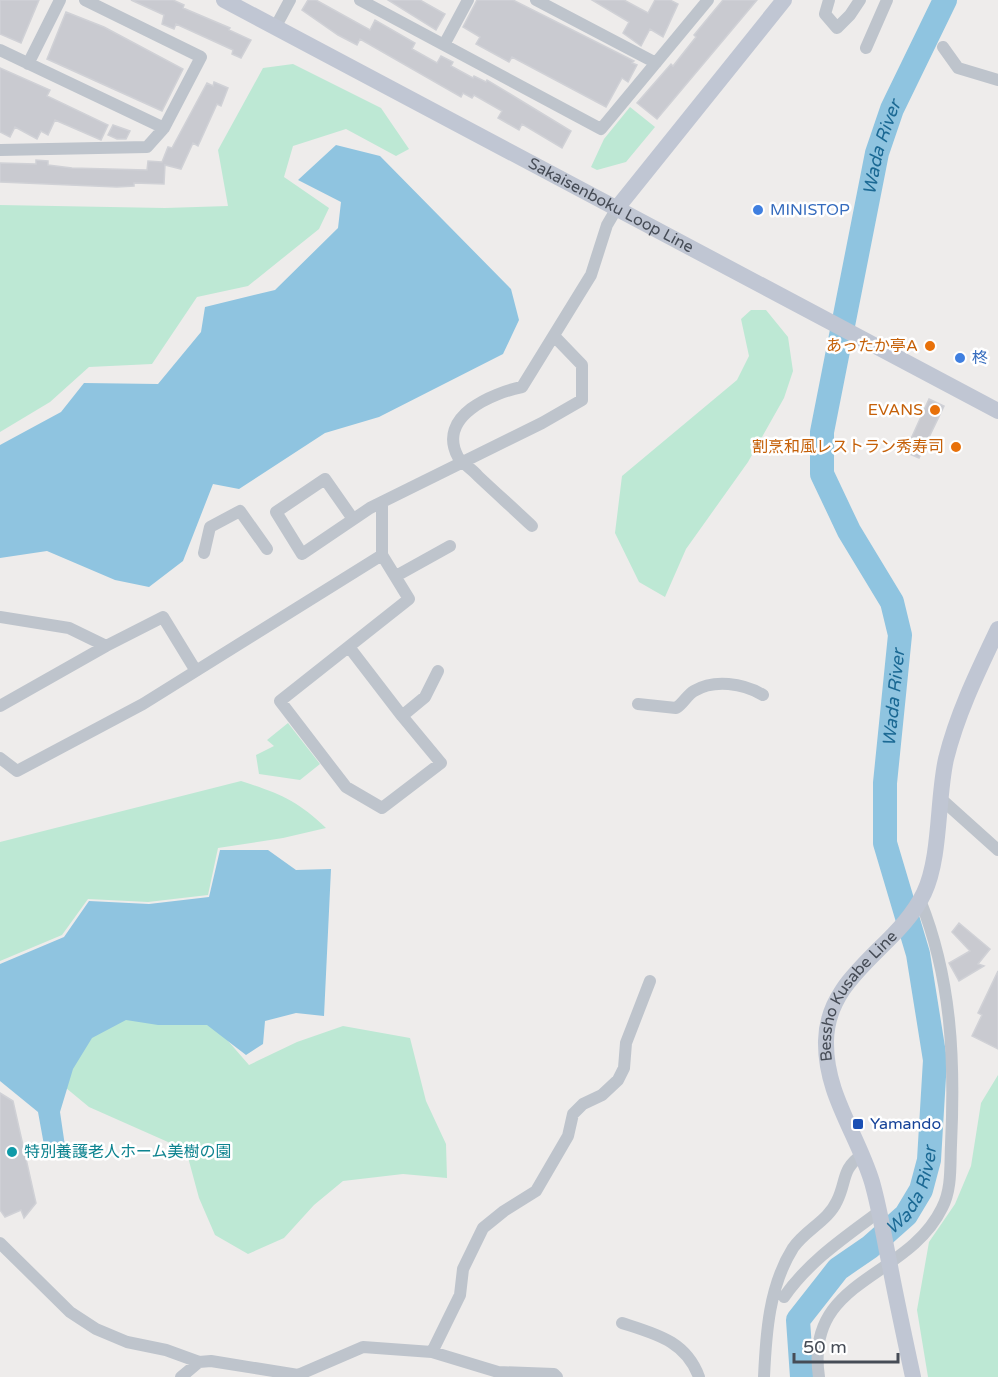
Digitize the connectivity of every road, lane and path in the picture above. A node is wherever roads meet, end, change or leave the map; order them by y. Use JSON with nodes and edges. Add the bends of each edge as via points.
{"nodes":[{"id":1,"x":60,"y":0,"type":"edge"},
{"id":2,"x":85,"y":0,"type":"edge"},
{"id":3,"x":224,"y":0,"type":"edge"},
{"id":4,"x":290,"y":0,"type":"edge"},
{"id":5,"x":360,"y":0,"type":"edge"},
{"id":6,"x":468,"y":0,"type":"edge"},
{"id":7,"x":536,"y":0,"type":"edge"},
{"id":8,"x":708,"y":0,"type":"edge"},
{"id":9,"x":784,"y":0,"type":"edge"},
{"id":10,"x":829,"y":0,"type":"edge"},
{"id":11,"x":860,"y":0,"type":"edge"},
{"id":12,"x":887,"y":0,"type":"edge"},
{"id":13,"x":376,"y":4,"type":"edge"},
{"id":14,"x":276,"y":26,"type":"junction"},
{"id":15,"x":445,"y":43,"type":"junction"},
{"id":16,"x":943,"y":47,"type":"dead end"},
{"id":17,"x":866,"y":48,"type":"dead end"},
{"id":18,"x":0,"y":50,"type":"edge"},
{"id":19,"x":656,"y":63,"type":"junction"},
{"id":20,"x":28,"y":64,"type":"junction"},
{"id":21,"x":998,"y":80,"type":"edge"},
{"id":22,"x":165,"y":128,"type":"junction"},
{"id":23,"x":0,"y":150,"type":"edge"},
{"id":24,"x":617,"y":208,"type":"junction"},
{"id":25,"x":555,"y":338,"type":"junction"},
{"id":26,"x":998,"y":411,"type":"edge"},
{"id":27,"x":463,"y":461,"type":"junction"},
{"id":28,"x":382,"y":502,"type":"junction"},
{"id":29,"x":354,"y":519,"type":"junction"},
{"id":30,"x":532,"y":526,"type":"dead end"},
{"id":31,"x":450,"y":546,"type":"dead end"},
{"id":32,"x":267,"y":549,"type":"dead end"},
{"id":33,"x":204,"y":552,"type":"dead end"},
{"id":34,"x":382,"y":555,"type":"junction"},
{"id":35,"x":396,"y":576,"type":"junction"},
{"id":36,"x":0,"y":618,"type":"edge"},
{"id":37,"x":998,"y":629,"type":"edge"},
{"id":38,"x":106,"y":646,"type":"junction"},
{"id":39,"x":349,"y":647,"type":"junction"},
{"id":40,"x":196,"y":671,"type":"junction"},
{"id":41,"x":438,"y":671,"type":"dead end"},
{"id":42,"x":763,"y":695,"type":"dead end"},
{"id":43,"x":638,"y":704,"type":"dead end"},
{"id":44,"x":0,"y":706,"type":"edge"},
{"id":45,"x":402,"y":716,"type":"junction"},
{"id":46,"x":0,"y":758,"type":"edge"},
{"id":47,"x":940,"y":798,"type":"junction"},
{"id":48,"x":998,"y":850,"type":"edge"},
{"id":49,"x":918,"y":903,"type":"junction"},
{"id":50,"x":650,"y":981,"type":"dead end"},
{"id":51,"x":862,"y":1155,"type":"junction"},
{"id":52,"x":880,"y":1214,"type":"junction"},
{"id":53,"x":0,"y":1243,"type":"edge"},
{"id":54,"x":889,"y":1262,"type":"junction"},
{"id":55,"x":784,"y":1298,"type":"dead end"},
{"id":56,"x":622,"y":1323,"type":"dead end"},
{"id":57,"x":432,"y":1352,"type":"junction"},
{"id":58,"x":199,"y":1362,"type":"junction"},
{"id":59,"x":181,"y":1377,"type":"edge"},
{"id":60,"x":557,"y":1377,"type":"edge"},
{"id":61,"x":699,"y":1377,"type":"edge"},
{"id":62,"x":764,"y":1377,"type":"edge"},
{"id":63,"x":819,"y":1377,"type":"edge"},
{"id":64,"x":913,"y":1377,"type":"edge"}],
"edges":[{"from":1,"to":20,"type":"street"},
{"from":2,"to":22,"type":"street","via":[[201,57]]},
{"from":3,"to":14,"type":"main road","name":"Sakaisenboku Loop Line"},
{"from":4,"to":14,"type":"street"},
{"from":5,"to":13,"type":"street"},
{"from":6,"to":15,"type":"street"},
{"from":7,"to":19,"type":"street"},
{"from":8,"to":19,"type":"street"},
{"from":9,"to":24,"type":"main road"},
{"from":10,"to":11,"type":"street","via":[[825,14],[837,28]]},
{"from":12,"to":17,"type":"street"},
{"from":13,"to":15,"type":"street"},
{"from":14,"to":24,"type":"main road","name":"Sakaisenboku Loop Line"},
{"from":15,"to":19,"type":"street","via":[[602,129]]},
{"from":16,"to":21,"type":"street","via":[[958,68]]},
{"from":18,"to":20,"type":"street"},
{"from":20,"to":22,"type":"street"},
{"from":22,"to":23,"type":"street","via":[[147,147]]},
{"from":24,"to":25,"type":"street","via":[[600,241],[591,275]]},
{"from":24,"to":26,"type":"main road","name":"Sakaisenboku Loop Line"},
{"from":25,"to":27,"type":"street","via":[[522,387],[499,392],[470,409],[459,421],[454,437]]},
{"from":25,"to":27,"type":"street","via":[[582,365],[582,400]]},
{"from":27,"to":28,"type":"street"},
{"from":27,"to":30,"type":"street"},
{"from":28,"to":29,"type":"street"},
{"from":28,"to":34,"type":"street"},
{"from":29,"to":29,"type":"street","via":[[326,479],[276,512],[302,554]]},
{"from":31,"to":35,"type":"street"},
{"from":32,"to":33,"type":"street","via":[[240,511],[210,527]]},
{"from":34,"to":35,"type":"street"},
{"from":34,"to":40,"type":"street"},
{"from":35,"to":39,"type":"street","via":[[409,599]]},
{"from":36,"to":38,"type":"street","via":[[69,628]]},
{"from":37,"to":47,"type":"main road","name":"Bessho Kusabe Line","via":[[957,722]]},
{"from":38,"to":40,"type":"street","via":[[163,617]]},
{"from":38,"to":44,"type":"street"},
{"from":39,"to":45,"type":"street"},
{"from":39,"to":45,"type":"street","via":[[280,701],[346,787],[382,808],[441,764]]},
{"from":40,"to":46,"type":"street","via":[[144,704],[17,771]]},
{"from":41,"to":45,"type":"street","via":[[425,697]]},
{"from":42,"to":43,"type":"street","via":[[746,687],[714,682],[693,692],[676,708]]},
{"from":47,"to":48,"type":"street"},
{"from":47,"to":49,"type":"main road","name":"Bessho Kusabe Line","via":[[930,879]]},
{"from":49,"to":51,"type":"main road","name":"Bessho Kusabe Line","via":[[838,993],[829,1017],[829,1078]]},
{"from":49,"to":54,"type":"street","via":[[939,951],[949,1004],[954,1095],[949,1188],[943,1207],[916,1245]]},
{"from":50,"to":57,"type":"street","via":[[626,1043],[624,1068],[618,1080],[573,1114],[568,1136],[536,1191],[483,1228],[464,1269],[460,1295]]},
{"from":51,"to":52,"type":"main road","name":"Bessho Kusabe Line"},
{"from":51,"to":62,"type":"street","via":[[848,1164],[837,1202],[793,1249],[774,1290]]},
{"from":52,"to":54,"type":"main road","name":"Bessho Kusabe Line"},
{"from":52,"to":55,"type":"street","via":[[817,1258]]},
{"from":53,"to":58,"type":"street","via":[[70,1312],[96,1329]]},
{"from":54,"to":63,"type":"street","via":[[844,1294],[832,1308],[824,1323],[817,1361]]},
{"from":54,"to":64,"type":"main road","name":"Bessho Kusabe Line"},
{"from":56,"to":61,"type":"street","via":[[662,1336],[680,1347],[693,1361]]},
{"from":57,"to":58,"type":"street","via":[[363,1347],[298,1375]]},
{"from":57,"to":60,"type":"street","via":[[498,1372]]},
{"from":58,"to":59,"type":"street"}]}
